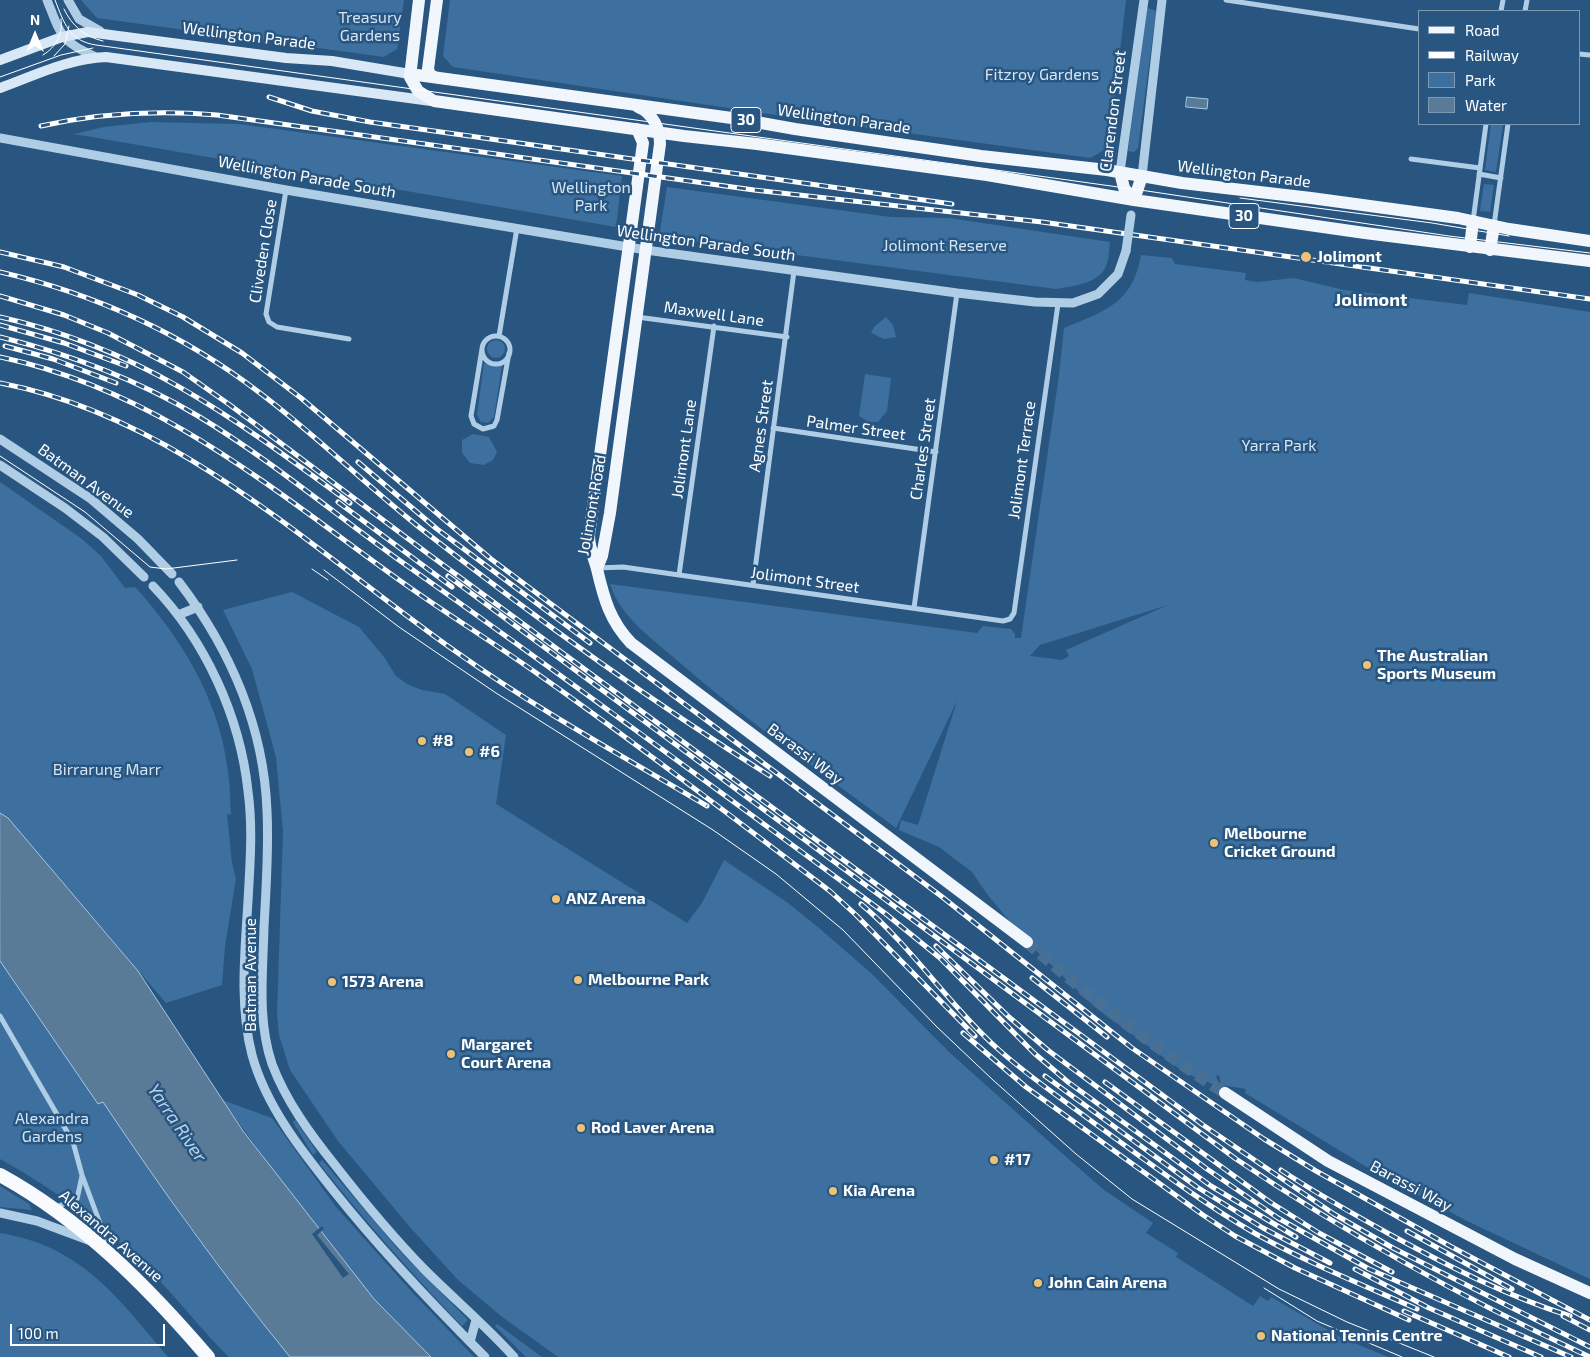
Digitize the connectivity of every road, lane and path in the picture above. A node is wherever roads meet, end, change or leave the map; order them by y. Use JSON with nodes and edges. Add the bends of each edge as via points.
{"nodes":[{"id":1,"x":47,"y":0,"type":"edge"},
{"id":2,"x":68,"y":0,"type":"edge"},
{"id":3,"x":419,"y":0,"type":"edge"},
{"id":4,"x":437,"y":0,"type":"edge"},
{"id":5,"x":1144,"y":0,"type":"edge"},
{"id":6,"x":1162,"y":0,"type":"edge"},
{"id":7,"x":1226,"y":0,"type":"edge"},
{"id":8,"x":1233,"y":0,"type":"edge"},
{"id":9,"x":1418,"y":28,"type":"edge"},
{"id":10,"x":119,"y":36,"type":"junction"},
{"id":11,"x":62,"y":37,"type":"junction"},
{"id":12,"x":96,"y":57,"type":"junction"},
{"id":13,"x":0,"y":60,"type":"edge"},
{"id":14,"x":410,"y":74,"type":"junction"},
{"id":15,"x":435,"y":77,"type":"junction"},
{"id":16,"x":0,"y":88,"type":"edge"},
{"id":17,"x":434,"y":101,"type":"junction"},
{"id":18,"x":635,"y":106,"type":"junction"},
{"id":19,"x":1486,"y":125,"type":"edge"},
{"id":20,"x":1508,"y":125,"type":"edge"},
{"id":21,"x":637,"y":129,"type":"junction"},
{"id":22,"x":658,"y":132,"type":"junction"},
{"id":23,"x":0,"y":138,"type":"edge"},
{"id":24,"x":1411,"y":159,"type":"dead end"},
{"id":25,"x":1480,"y":168,"type":"junction"},
{"id":26,"x":1120,"y":172,"type":"junction"},
{"id":27,"x":1479,"y":174,"type":"junction"},
{"id":28,"x":1142,"y":176,"type":"junction"},
{"id":29,"x":1501,"y":178,"type":"junction"},
{"id":30,"x":286,"y":190,"type":"junction"},
{"id":31,"x":1134,"y":200,"type":"junction"},
{"id":32,"x":1473,"y":221,"type":"junction"},
{"id":33,"x":1494,"y":226,"type":"junction"},
{"id":34,"x":517,"y":228,"type":"junction"},
{"id":35,"x":1590,"y":241,"type":"edge"},
{"id":36,"x":629,"y":247,"type":"junction"},
{"id":37,"x":1470,"y":247,"type":"junction"},
{"id":38,"x":646,"y":250,"type":"junction"},
{"id":39,"x":1490,"y":250,"type":"junction"},
{"id":40,"x":1590,"y":260,"type":"edge"},
{"id":41,"x":794,"y":270,"type":"junction"},
{"id":42,"x":957,"y":293,"type":"junction"},
{"id":43,"x":1058,"y":304,"type":"junction"},
{"id":44,"x":637,"y":317,"type":"junction"},
{"id":45,"x":714,"y":326,"type":"junction"},
{"id":46,"x":499,"y":336,"type":"junction"},
{"id":47,"x":787,"y":337,"type":"junction"},
{"id":48,"x":349,"y":339,"type":"dead end"},
{"id":49,"x":482,"y":349,"type":"junction"},
{"id":50,"x":510,"y":353,"type":"junction"},
{"id":51,"x":773,"y":428,"type":"junction"},
{"id":52,"x":0,"y":439,"type":"edge"},
{"id":53,"x":936,"y":452,"type":"junction"},
{"id":54,"x":0,"y":465,"type":"edge"},
{"id":55,"x":598,"y":470,"type":"junction"},
{"id":56,"x":616,"y":472,"type":"junction"},
{"id":57,"x":597,"y":568,"type":"junction"},
{"id":58,"x":172,"y":574,"type":"dead end"},
{"id":59,"x":679,"y":575,"type":"junction"},
{"id":60,"x":144,"y":577,"type":"dead end"},
{"id":61,"x":179,"y":582,"type":"dead end"},
{"id":62,"x":753,"y":585,"type":"junction"},
{"id":63,"x":153,"y":586,"type":"dead end"},
{"id":64,"x":198,"y":607,"type":"junction"},
{"id":65,"x":914,"y":608,"type":"junction"},
{"id":66,"x":178,"y":615,"type":"junction"},
{"id":67,"x":1010,"y":619,"type":"joint"},
{"id":68,"x":1027,"y":942,"type":"tunnel mouth"},
{"id":69,"x":0,"y":1016,"type":"edge"},
{"id":70,"x":264,"y":1026,"type":"junction"},
{"id":71,"x":247,"y":1028,"type":"junction"},
{"id":72,"x":1225,"y":1093,"type":"tunnel mouth"},
{"id":73,"x":0,"y":1175,"type":"edge"},
{"id":74,"x":82,"y":1175,"type":"junction"},
{"id":75,"x":53,"y":1208,"type":"junction"},
{"id":76,"x":0,"y":1213,"type":"edge"},
{"id":77,"x":97,"y":1243,"type":"junction"},
{"id":78,"x":112,"y":1256,"type":"junction"},
{"id":79,"x":1590,"y":1293,"type":"edge"},
{"id":80,"x":476,"y":1320,"type":"junction"},
{"id":81,"x":470,"y":1342,"type":"junction"},
{"id":82,"x":208,"y":1357,"type":"edge"},
{"id":83,"x":485,"y":1357,"type":"edge"},
{"id":84,"x":514,"y":1357,"type":"edge"}],
"edges":[{"from":1,"to":11,"type":"street"},
{"from":2,"to":10,"type":"street","via":[[84,23]]},
{"from":3,"to":14,"type":"main road"},
{"from":4,"to":15,"type":"main road","via":[[428,69]]},
{"from":5,"to":26,"type":"street","name":"Clarendon Street"},
{"from":6,"to":28,"type":"street"},
{"from":7,"to":8,"type":"street"},
{"from":8,"to":9,"type":"street"},
{"from":10,"to":11,"type":"main road","name":"Wellington Parade","number":"30","via":[[88,32]]},
{"from":10,"to":14,"type":"main road","name":"Wellington Parade","number":"30","via":[[332,61]]},
{"from":11,"to":12,"type":"street","via":[[75,48]]},
{"from":11,"to":13,"type":"main road","number":"30"},
{"from":12,"to":16,"type":"main road","number":"30"},
{"from":12,"to":17,"type":"main road","number":"30"},
{"from":14,"to":15,"type":"main road","name":"Wellington Parade","number":"30"},
{"from":14,"to":17,"type":"main road","via":[[418,92]]},
{"from":15,"to":18,"type":"main road","name":"Wellington Parade","number":"30"},
{"from":17,"to":21,"type":"main road","number":"30"},
{"from":18,"to":22,"type":"main road","via":[[650,115]]},
{"from":18,"to":26,"type":"main road","name":"Wellington Parade","number":"30","via":[[981,156]]},
{"from":19,"to":25,"type":"street"},
{"from":20,"to":29,"type":"street"},
{"from":21,"to":22,"type":"main road","number":"30"},
{"from":21,"to":36,"type":"main road","name":"Jolimont Road","via":[[643,142]]},
{"from":22,"to":31,"type":"main road","number":"30","via":[[1010,179]]},
{"from":22,"to":38,"type":"main road","name":"Jolimont Road","via":[[660,144]]},
{"from":23,"to":30,"type":"street","name":"Wellington Parade South"},
{"from":24,"to":25,"type":"street"},
{"from":25,"to":27,"type":"street"},
{"from":26,"to":28,"type":"main road","name":"Wellington Parade","number":"30"},
{"from":26,"to":31,"type":"main road","name":"Clarendon Street","via":[[1124,188]]},
{"from":27,"to":29,"type":"street"},
{"from":27,"to":32,"type":"street"},
{"from":28,"to":31,"type":"main road"},
{"from":28,"to":32,"type":"main road","name":"Wellington Parade","number":"30"},
{"from":29,"to":33,"type":"street"},
{"from":30,"to":34,"type":"street","name":"Wellington Parade South"},
{"from":30,"to":48,"type":"street","name":"Cliveden Close","via":[[267,318],[277,327]]},
{"from":31,"to":37,"type":"main road","number":"30"},
{"from":31,"to":43,"type":"street","name":"Wellington Parade South","bridge":true,"via":[[1122,268],[1104,290],[1084,300]]},
{"from":32,"to":33,"type":"main road","name":"Wellington Parade","number":"30"},
{"from":32,"to":37,"type":"main road"},
{"from":33,"to":35,"type":"main road","name":"Wellington Parade","number":"30"},
{"from":33,"to":39,"type":"main road"},
{"from":34,"to":36,"type":"street","name":"Wellington Parade South"},
{"from":34,"to":46,"type":"street"},
{"from":36,"to":38,"type":"street","name":"Wellington Parade South"},
{"from":36,"to":55,"type":"main road","name":"Jolimont Road"},
{"from":37,"to":39,"type":"main road","number":"30"},
{"from":38,"to":41,"type":"street","name":"Wellington Parade South"},
{"from":38,"to":44,"type":"main road","name":"Jolimont Road"},
{"from":39,"to":40,"type":"main road","number":"30"},
{"from":41,"to":42,"type":"street","name":"Wellington Parade South"},
{"from":41,"to":47,"type":"street","name":"Agnes Street"},
{"from":42,"to":43,"type":"street","name":"Wellington Parade South"},
{"from":42,"to":53,"type":"street","name":"Charles Street"},
{"from":43,"to":67,"type":"street","name":"Jolimont Terrace","via":[[1014,613]]},
{"from":44,"to":45,"type":"street","name":"Maxwell Lane"},
{"from":44,"to":56,"type":"main road","name":"Jolimont Road"},
{"from":45,"to":47,"type":"street","name":"Maxwell Lane"},
{"from":45,"to":59,"type":"street","name":"Jolimont Lane"},
{"from":46,"to":49,"type":"street","via":[[487,338]]},
{"from":46,"to":50,"type":"street","via":[[508,342]]},
{"from":47,"to":51,"type":"street","name":"Agnes Street"},
{"from":49,"to":50,"type":"street","via":[[485,358],[495,364],[504,361]]},
{"from":49,"to":50,"type":"street","via":[[471,416],[474,424],[483,429],[494,426],[498,417]]},
{"from":51,"to":53,"type":"street","name":"Palmer Street"},
{"from":51,"to":62,"type":"street","name":"Agnes Street"},
{"from":52,"to":58,"type":"street","name":"Batman Avenue","via":[[114,517]]},
{"from":53,"to":65,"type":"street","name":"Charles Street"},
{"from":54,"to":60,"type":"street","name":"Batman Avenue","via":[[103,537]]},
{"from":55,"to":56,"type":"main road"},
{"from":55,"to":57,"type":"main road","name":"Jolimont Road","via":[[589,540]]},
{"from":56,"to":57,"type":"main road","name":"Jolimont Road","via":[[607,535]]},
{"from":57,"to":59,"type":"street","name":"Jolimont Street","via":[[623,567]]},
{"from":57,"to":68,"type":"main road","name":"Barassi Way","via":[[601,592],[611,617],[631,643]]},
{"from":59,"to":62,"type":"street","name":"Jolimont Street"},
{"from":61,"to":64,"type":"street","name":"Batman Avenue"},
{"from":62,"to":65,"type":"street","name":"Jolimont Street"},
{"from":63,"to":66,"type":"street","name":"Batman Avenue"},
{"from":64,"to":66,"type":"street"},
{"from":64,"to":70,"type":"street","name":"Batman Avenue","via":[[242,690],[259,750],[267,836]]},
{"from":65,"to":67,"type":"street","name":"Jolimont Street","via":[[1003,621]]},
{"from":66,"to":71,"type":"street","name":"Batman Avenue","via":[[204,656],[222,693],[246,773],[252,842],[244,995]]},
{"from":69,"to":74,"type":"street","via":[[73,1142]]},
{"from":70,"to":71,"type":"street"},
{"from":70,"to":80,"type":"street","name":"Batman Avenue","via":[[271,1061],[308,1131],[349,1184],[418,1262]]},
{"from":71,"to":81,"type":"street","name":"Batman Avenue","via":[[252,1055],[267,1094],[308,1159],[378,1244]]},
{"from":72,"to":79,"type":"main road","name":"Barassi Way","via":[[1328,1161],[1515,1259]]},
{"from":73,"to":75,"type":"highway","name":"Alexandra Avenue"},
{"from":74,"to":75,"type":"street","via":[[78,1199]]},
{"from":74,"to":78,"type":"street"},
{"from":75,"to":77,"type":"highway","name":"Alexandra Avenue"},
{"from":76,"to":77,"type":"street","via":[[37,1221]]},
{"from":77,"to":78,"type":"highway","name":"Alexandra Avenue"},
{"from":78,"to":82,"type":"highway","name":"Alexandra Avenue","via":[[154,1295]]},
{"from":80,"to":81,"type":"street"},
{"from":80,"to":84,"type":"street","name":"Batman Avenue"},
{"from":81,"to":83,"type":"street","name":"Batman Avenue"}]}
